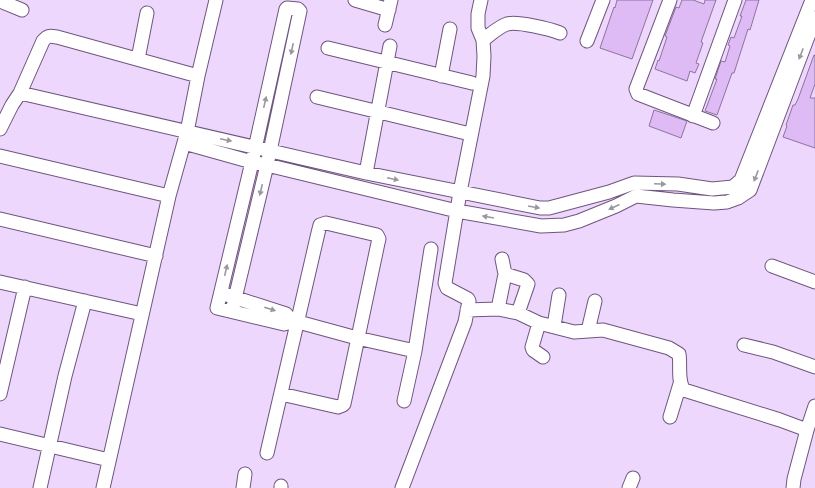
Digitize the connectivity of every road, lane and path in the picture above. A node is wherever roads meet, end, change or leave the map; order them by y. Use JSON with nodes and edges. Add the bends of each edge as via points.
{"nodes":[{"id":1,"x":216,"y":0,"type":"edge"},
{"id":2,"x":355,"y":0,"type":"edge"},
{"id":3,"x":481,"y":0,"type":"edge"},
{"id":4,"x":603,"y":0,"type":"edge"},
{"id":5,"x":670,"y":0,"type":"edge"},
{"id":6,"x":735,"y":0,"type":"edge"},
{"id":7,"x":812,"y":0,"type":"edge"},
{"id":8,"x":0,"y":1,"type":"edge"},
{"id":9,"x":390,"y":5,"type":"edge"},
{"id":10,"x":22,"y":10,"type":"dead end"},
{"id":11,"x":147,"y":13,"type":"dead end"},
{"id":12,"x":815,"y":18,"type":"edge"},
{"id":13,"x":385,"y":25,"type":"dead end"},
{"id":14,"x":450,"y":29,"type":"dead end"},
{"id":15,"x":560,"y":33,"type":"dead end"},
{"id":16,"x":483,"y":40,"type":"junction"},
{"id":17,"x":587,"y":40,"type":"dead end"},
{"id":18,"x":390,"y":46,"type":"dead end"},
{"id":19,"x":328,"y":48,"type":"dead end"},
{"id":20,"x":138,"y":59,"type":"junction"},
{"id":21,"x":386,"y":63,"type":"junction"},
{"id":22,"x":198,"y":76,"type":"junction"},
{"id":23,"x":441,"y":76,"type":"junction"},
{"id":24,"x":472,"y":83,"type":"dead end"},
{"id":25,"x":20,"y":93,"type":"junction"},
{"id":26,"x":317,"y":97,"type":"dead end"},
{"id":27,"x":377,"y":112,"type":"junction"},
{"id":28,"x":693,"y":116,"type":"junction"},
{"id":29,"x":713,"y":123,"type":"dead end"},
{"id":30,"x":0,"y":128,"type":"edge"},
{"id":31,"x":466,"y":132,"type":"dead end"},
{"id":32,"x":186,"y":138,"type":"junction"},
{"id":33,"x":255,"y":147,"type":"junction"},
{"id":34,"x":269,"y":151,"type":"junction"},
{"id":35,"x":0,"y":156,"type":"edge"},
{"id":36,"x":252,"y":162,"type":"junction"},
{"id":37,"x":267,"y":165,"type":"junction"},
{"id":38,"x":366,"y":173,"type":"junction"},
{"id":39,"x":634,"y":183,"type":"junction"},
{"id":40,"x":460,"y":192,"type":"junction"},
{"id":41,"x":170,"y":196,"type":"junction"},
{"id":42,"x":636,"y":196,"type":"junction"},
{"id":43,"x":457,"y":211,"type":"junction"},
{"id":44,"x":0,"y":219,"type":"edge"},
{"id":45,"x":431,"y":249,"type":"dead end"},
{"id":46,"x":156,"y":256,"type":"junction"},
{"id":47,"x":502,"y":259,"type":"dead end"},
{"id":48,"x":772,"y":266,"type":"dead end"},
{"id":49,"x":505,"y":274,"type":"junction"},
{"id":50,"x":0,"y":282,"type":"edge"},
{"id":51,"x":815,"y":282,"type":"edge"},
{"id":52,"x":25,"y":287,"type":"junction"},
{"id":53,"x":220,"y":293,"type":"junction"},
{"id":54,"x":559,"y":295,"type":"dead end"},
{"id":55,"x":235,"y":298,"type":"junction"},
{"id":56,"x":84,"y":301,"type":"junction"},
{"id":57,"x":595,"y":301,"type":"dead end"},
{"id":58,"x":248,"y":302,"type":"junction"},
{"id":59,"x":498,"y":309,"type":"junction"},
{"id":60,"x":467,"y":310,"type":"junction"},
{"id":61,"x":238,"y":313,"type":"junction"},
{"id":62,"x":518,"y":313,"type":"junction"},
{"id":63,"x":142,"y":314,"type":"junction"},
{"id":64,"x":294,"y":321,"type":"junction"},
{"id":65,"x":539,"y":323,"type":"junction"},
{"id":66,"x":554,"y":326,"type":"junction"},
{"id":67,"x":588,"y":331,"type":"junction"},
{"id":68,"x":358,"y":338,"type":"junction"},
{"id":69,"x":6,"y":345,"type":"edge"},
{"id":70,"x":744,"y":345,"type":"dead end"},
{"id":71,"x":415,"y":351,"type":"junction"},
{"id":72,"x":543,"y":357,"type":"dead end"},
{"id":73,"x":815,"y":367,"type":"edge"},
{"id":74,"x":680,"y":384,"type":"junction"},
{"id":75,"x":0,"y":394,"type":"edge"},
{"id":76,"x":281,"y":394,"type":"junction"},
{"id":77,"x":404,"y":400,"type":"dead end"},
{"id":78,"x":815,"y":406,"type":"edge"},
{"id":79,"x":670,"y":417,"type":"dead end"},
{"id":80,"x":807,"y":430,"type":"junction"},
{"id":81,"x":0,"y":434,"type":"edge"},
{"id":82,"x":49,"y":446,"type":"junction"},
{"id":83,"x":267,"y":453,"type":"dead end"},
{"id":84,"x":109,"y":460,"type":"junction"},
{"id":85,"x":245,"y":474,"type":"dead end"},
{"id":86,"x":40,"y":488,"type":"edge"},
{"id":87,"x":103,"y":488,"type":"edge"},
{"id":88,"x":243,"y":488,"type":"edge"},
{"id":89,"x":402,"y":488,"type":"edge"},
{"id":90,"x":793,"y":488,"type":"edge"}],
"edges":[{"from":1,"to":22,"type":"street"},
{"from":2,"to":9,"type":"street"},
{"from":3,"to":16,"type":"street","via":[[478,28]]},
{"from":4,"to":17,"type":"street"},
{"from":5,"to":28,"type":"street","via":[[636,89],[638,94]]},
{"from":6,"to":28,"type":"street"},
{"from":39,"to":7,"type":"street","one_way":true,"via":[[712,188],[733,187],[741,180]]},
{"from":8,"to":10,"type":"street"},
{"from":9,"to":13,"type":"street"},
{"from":11,"to":20,"type":"street"},
{"from":12,"to":42,"type":"street","one_way":true,"via":[[750,190],[727,202],[714,203]]},
{"from":14,"to":23,"type":"street"},
{"from":15,"to":16,"type":"street","via":[[510,23]]},
{"from":16,"to":40,"type":"street","via":[[483,76]]},
{"from":18,"to":21,"type":"street"},
{"from":19,"to":21,"type":"street"},
{"from":20,"to":22,"type":"street"},
{"from":20,"to":25,"type":"street","via":[[57,37],[46,37]]},
{"from":21,"to":23,"type":"street"},
{"from":21,"to":27,"type":"street"},
{"from":22,"to":32,"type":"street"},
{"from":23,"to":24,"type":"street"},
{"from":25,"to":30,"type":"street"},
{"from":25,"to":32,"type":"street"},
{"from":26,"to":27,"type":"street"},
{"from":27,"to":31,"type":"street"},
{"from":27,"to":38,"type":"street"},
{"from":28,"to":29,"type":"street"},
{"from":32,"to":33,"type":"street","one_way":true},
{"from":32,"to":36,"type":"street"},
{"from":32,"to":41,"type":"street"},
{"from":33,"to":34,"type":"street"},
{"from":33,"to":34,"type":"street","one_way":true,"via":[[286,9],[298,9],[300,11]]},
{"from":33,"to":36,"type":"street"},
{"from":34,"to":37,"type":"street"},
{"from":34,"to":38,"type":"street"},
{"from":35,"to":41,"type":"street"},
{"from":36,"to":37,"type":"street"},
{"from":53,"to":36,"type":"street","one_way":true},
{"from":37,"to":43,"type":"street"},
{"from":37,"to":55,"type":"street","one_way":true},
{"from":38,"to":40,"type":"street","one_way":true},
{"from":40,"to":39,"type":"street","one_way":true,"via":[[548,208]]},
{"from":39,"to":42,"type":"street"},
{"from":40,"to":43,"type":"street"},
{"from":41,"to":46,"type":"street"},
{"from":42,"to":43,"type":"street","one_way":true,"via":[[579,221],[552,226]]},
{"from":43,"to":60,"type":"street","via":[[445,283],[447,288],[468,299]]},
{"from":44,"to":46,"type":"street"},
{"from":45,"to":71,"type":"street"},
{"from":46,"to":63,"type":"street"},
{"from":47,"to":49,"type":"street"},
{"from":48,"to":51,"type":"street"},
{"from":49,"to":59,"type":"street"},
{"from":49,"to":62,"type":"street","via":[[524,280],[528,284]]},
{"from":50,"to":52,"type":"street"},
{"from":52,"to":56,"type":"street"},
{"from":52,"to":69,"type":"street"},
{"from":53,"to":55,"type":"street"},
{"from":53,"to":61,"type":"street","via":[[216,308]]},
{"from":54,"to":66,"type":"street"},
{"from":55,"to":58,"type":"street"},
{"from":55,"to":61,"type":"street"},
{"from":56,"to":63,"type":"street"},
{"from":56,"to":82,"type":"street"},
{"from":57,"to":67,"type":"street"},
{"from":58,"to":61,"type":"street"},
{"from":58,"to":64,"type":"street","one_way":true,"via":[[286,314]]},
{"from":59,"to":60,"type":"street"},
{"from":59,"to":62,"type":"street"},
{"from":60,"to":89,"type":"street","via":[[465,322]]},
{"from":61,"to":64,"type":"street","via":[[284,324]]},
{"from":62,"to":65,"type":"street"},
{"from":63,"to":84,"type":"street"},
{"from":64,"to":68,"type":"street"},
{"from":64,"to":68,"type":"street","via":[[320,225],[326,224],[377,235],[379,239]]},
{"from":64,"to":76,"type":"street"},
{"from":65,"to":66,"type":"street"},
{"from":65,"to":72,"type":"street","via":[[532,347]]},
{"from":66,"to":67,"type":"street","via":[[574,332]]},
{"from":67,"to":74,"type":"street","via":[[603,330],[670,348],[679,354]]},
{"from":68,"to":71,"type":"street"},
{"from":68,"to":76,"type":"street","via":[[343,405],[338,407]]},
{"from":69,"to":75,"type":"street"},
{"from":70,"to":73,"type":"street"},
{"from":71,"to":77,"type":"street"},
{"from":74,"to":79,"type":"street"},
{"from":74,"to":80,"type":"street","via":[[684,390]]},
{"from":76,"to":83,"type":"street"},
{"from":78,"to":80,"type":"street"},
{"from":80,"to":90,"type":"street"},
{"from":81,"to":82,"type":"street"},
{"from":82,"to":84,"type":"street"},
{"from":82,"to":86,"type":"street"},
{"from":84,"to":87,"type":"street"},
{"from":85,"to":88,"type":"street"}]}
